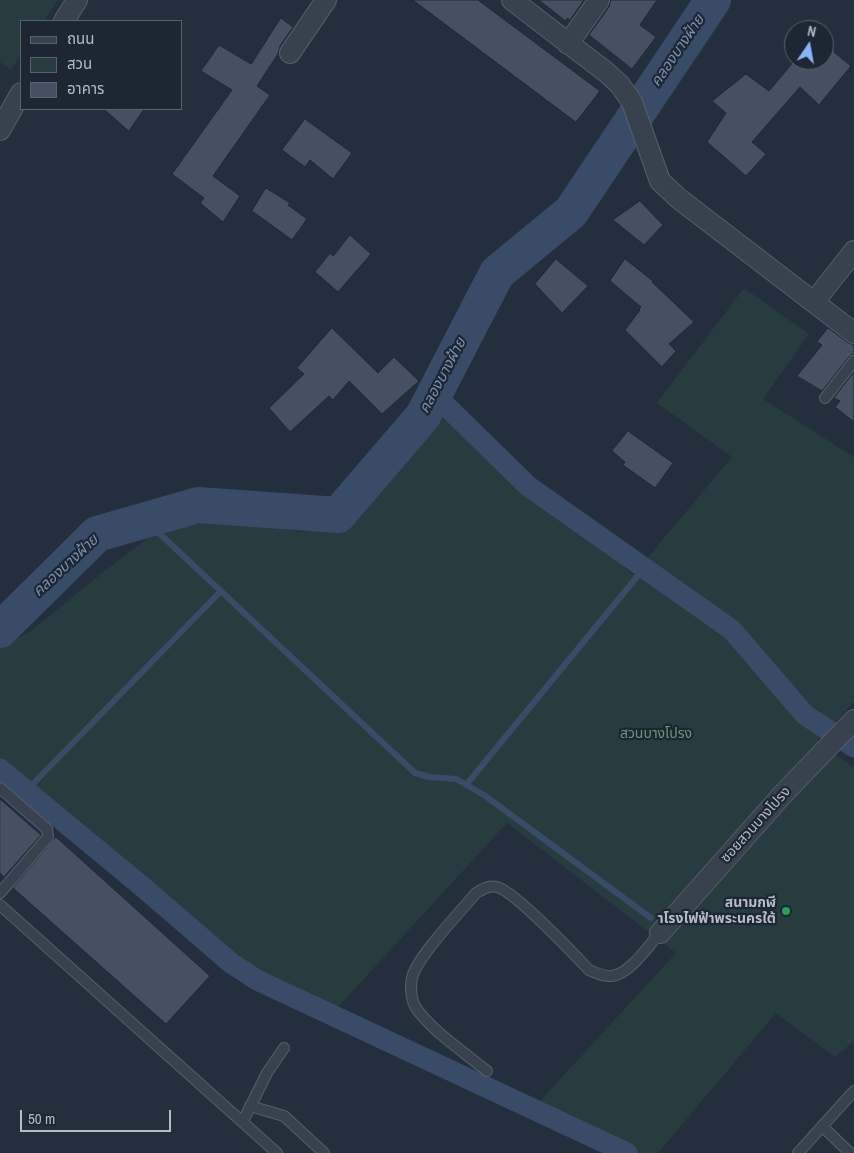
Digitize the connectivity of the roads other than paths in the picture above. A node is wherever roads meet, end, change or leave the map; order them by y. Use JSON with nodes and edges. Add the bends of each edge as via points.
{"nodes":[{"id":1,"x":77,"y":0,"type":"edge"},
{"id":2,"x":326,"y":0,"type":"edge"},
{"id":3,"x":599,"y":0,"type":"edge"},
{"id":4,"x":514,"y":1,"type":"edge"},
{"id":5,"x":65,"y":20,"type":"edge"},
{"id":6,"x":568,"y":44,"type":"junction"},
{"id":7,"x":290,"y":53,"type":"dead end"},
{"id":8,"x":20,"y":95,"type":"edge"},
{"id":9,"x":0,"y":130,"type":"edge"},
{"id":10,"x":854,"y":252,"type":"edge"},
{"id":11,"x":814,"y":302,"type":"junction"},
{"id":12,"x":854,"y":333,"type":"edge"},
{"id":13,"x":854,"y":361,"type":"edge"},
{"id":14,"x":825,"y":398,"type":"dead end"},
{"id":15,"x":849,"y":725,"type":"edge"},
{"id":16,"x":0,"y":788,"type":"edge"},
{"id":17,"x":0,"y":893,"type":"edge"},
{"id":18,"x":0,"y":905,"type":"edge"},
{"id":19,"x":660,"y":933,"type":"joint"},
{"id":20,"x":284,"y":1048,"type":"dead end"},
{"id":21,"x":487,"y":1071,"type":"dead end"},
{"id":22,"x":854,"y":1090,"type":"edge"},
{"id":23,"x":250,"y":1106,"type":"junction"},
{"id":24,"x":243,"y":1121,"type":"junction"},
{"id":25,"x":822,"y":1126,"type":"junction"},
{"id":26,"x":276,"y":1153,"type":"edge"},
{"id":27,"x":324,"y":1153,"type":"edge"},
{"id":28,"x":798,"y":1153,"type":"edge"},
{"id":29,"x":850,"y":1153,"type":"edge"}],
"edges":[{"from":1,"to":5,"type":"street"},
{"from":2,"to":7,"type":"street"},
{"from":3,"to":6,"type":"street"},
{"from":4,"to":6,"type":"street"},
{"from":6,"to":11,"type":"street","via":[[606,72],[632,102],[660,181]]},
{"from":8,"to":9,"type":"street"},
{"from":10,"to":11,"type":"street"},
{"from":11,"to":12,"type":"street"},
{"from":13,"to":14,"type":"lane"},
{"from":15,"to":19,"type":"street","name":"ซอยสวนบางโปรง"},
{"from":16,"to":17,"type":"lane","via":[[47,830],[48,837]]},
{"from":18,"to":24,"type":"lane"},
{"from":19,"to":21,"type":"lane","via":[[626,971],[612,976],[599,975],[589,970],[510,894],[499,887],[487,886],[476,893],[419,962],[412,977],[411,992],[414,1006],[426,1021]]},
{"from":20,"to":23,"type":"lane"},
{"from":22,"to":25,"type":"lane"},
{"from":23,"to":24,"type":"lane"},
{"from":23,"to":27,"type":"lane","via":[[284,1116]]},
{"from":24,"to":26,"type":"lane"},
{"from":25,"to":28,"type":"lane"},
{"from":25,"to":29,"type":"lane"}]}
